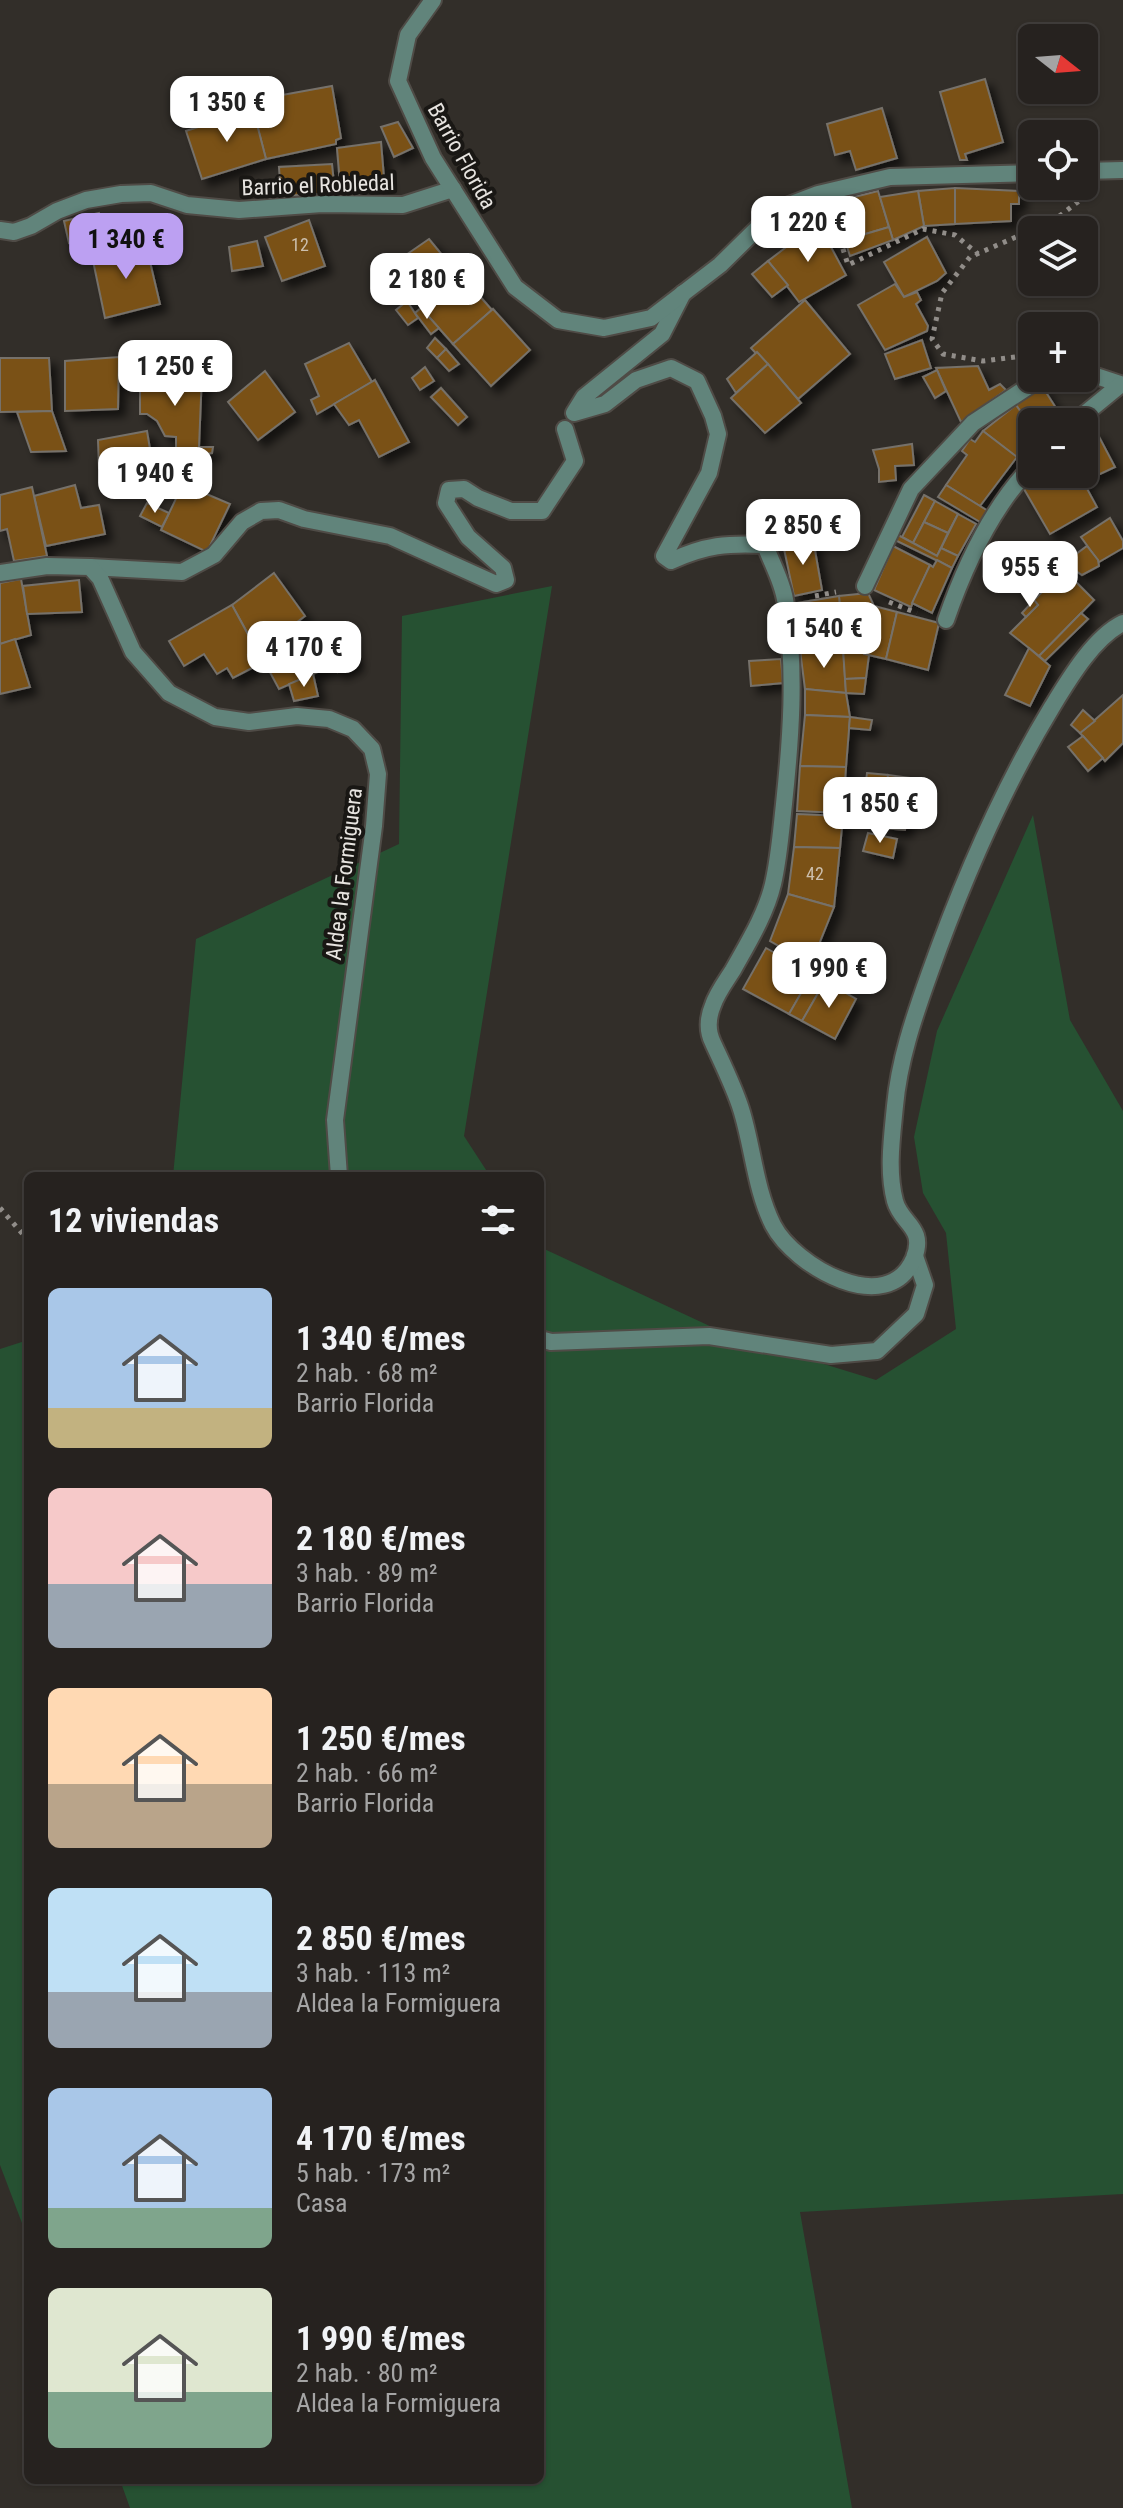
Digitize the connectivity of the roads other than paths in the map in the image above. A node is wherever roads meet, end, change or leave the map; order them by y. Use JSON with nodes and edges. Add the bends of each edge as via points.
{"nodes":[{"id":1,"x":433,"y":0,"type":"edge"},
{"id":2,"x":1098,"y":170,"type":"edge"},
{"id":3,"x":1123,"y":170,"type":"edge"},
{"id":4,"x":1018,"y":173,"type":"edge"},
{"id":5,"x":453,"y":189,"type":"junction"},
{"id":6,"x":0,"y":230,"type":"edge"},
{"id":7,"x":683,"y":293,"type":"junction"},
{"id":8,"x":1098,"y":377,"type":"edge"},
{"id":9,"x":1121,"y":385,"type":"edge"},
{"id":10,"x":1020,"y":392,"type":"edge"},
{"id":11,"x":1092,"y":408,"type":"edge"},
{"id":12,"x":565,"y":429,"type":"dead end"},
{"id":13,"x":1018,"y":485,"type":"edge"},
{"id":14,"x":90,"y":567,"type":"junction"},
{"id":15,"x":0,"y":573,"type":"edge"},
{"id":16,"x":865,"y":586,"type":"dead end"},
{"id":17,"x":946,"y":620,"type":"dead end"},
{"id":18,"x":1123,"y":623,"type":"edge"},
{"id":19,"x":339,"y":1172,"type":"edge"},
{"id":20,"x":915,"y":1256,"type":"junction"},
{"id":21,"x":544,"y":1340,"type":"edge"}],
"edges":[{"from":1,"to":5,"type":"street","name":"Barrio Florida","via":[[408,35],[398,81]]},
{"from":2,"to":3,"type":"street"},
{"from":4,"to":7,"type":"street","name":"Barrio Florida","via":[[890,177],[826,192],[776,210]]},
{"from":5,"to":6,"type":"street","name":"Barrio el Robledal","via":[[403,205],[239,210],[187,205],[151,193],[121,194],[86,200],[14,232]]},
{"from":5,"to":7,"type":"street","name":"Barrio Florida","via":[[515,287],[558,320],[604,328],[651,318]]},
{"from":7,"to":20,"type":"street","via":[[662,334],[584,397],[574,413],[605,404],[636,380],[671,368],[697,381],[718,434],[709,473],[664,556],[671,561],[697,549],[731,543],[765,545],[786,601],[793,695],[773,885],[752,938],[713,1004],[710,1036],[742,1109],[774,1227],[798,1254],[849,1283],[878,1286],[902,1277]]},
{"from":8,"to":9,"type":"street"},
{"from":9,"to":11,"type":"street"},
{"from":10,"to":16,"type":"street","via":[[973,423],[911,489]]},
{"from":12,"to":14,"type":"street","via":[[575,461],[542,511],[511,511],[464,489],[449,490],[446,503],[468,537],[503,568],[506,580],[496,584],[390,536],[279,510],[261,511],[242,522],[214,555],[182,572]]},
{"from":13,"to":17,"type":"street","via":[[984,531]]},
{"from":14,"to":15,"type":"street"},
{"from":14,"to":19,"type":"street","name":"Aldea la Formiguera","via":[[133,652],[169,693],[215,717],[249,722],[297,716],[329,719],[353,729],[372,749],[378,774],[374,826],[335,1120]]},
{"from":18,"to":20,"type":"street","via":[[1110,629],[1071,676],[1033,738],[983,837],[910,1030],[895,1100],[890,1167],[896,1205],[917,1239]]},
{"from":20,"to":21,"type":"street","via":[[925,1285],[916,1314],[877,1351],[831,1355],[709,1336]]}]}
